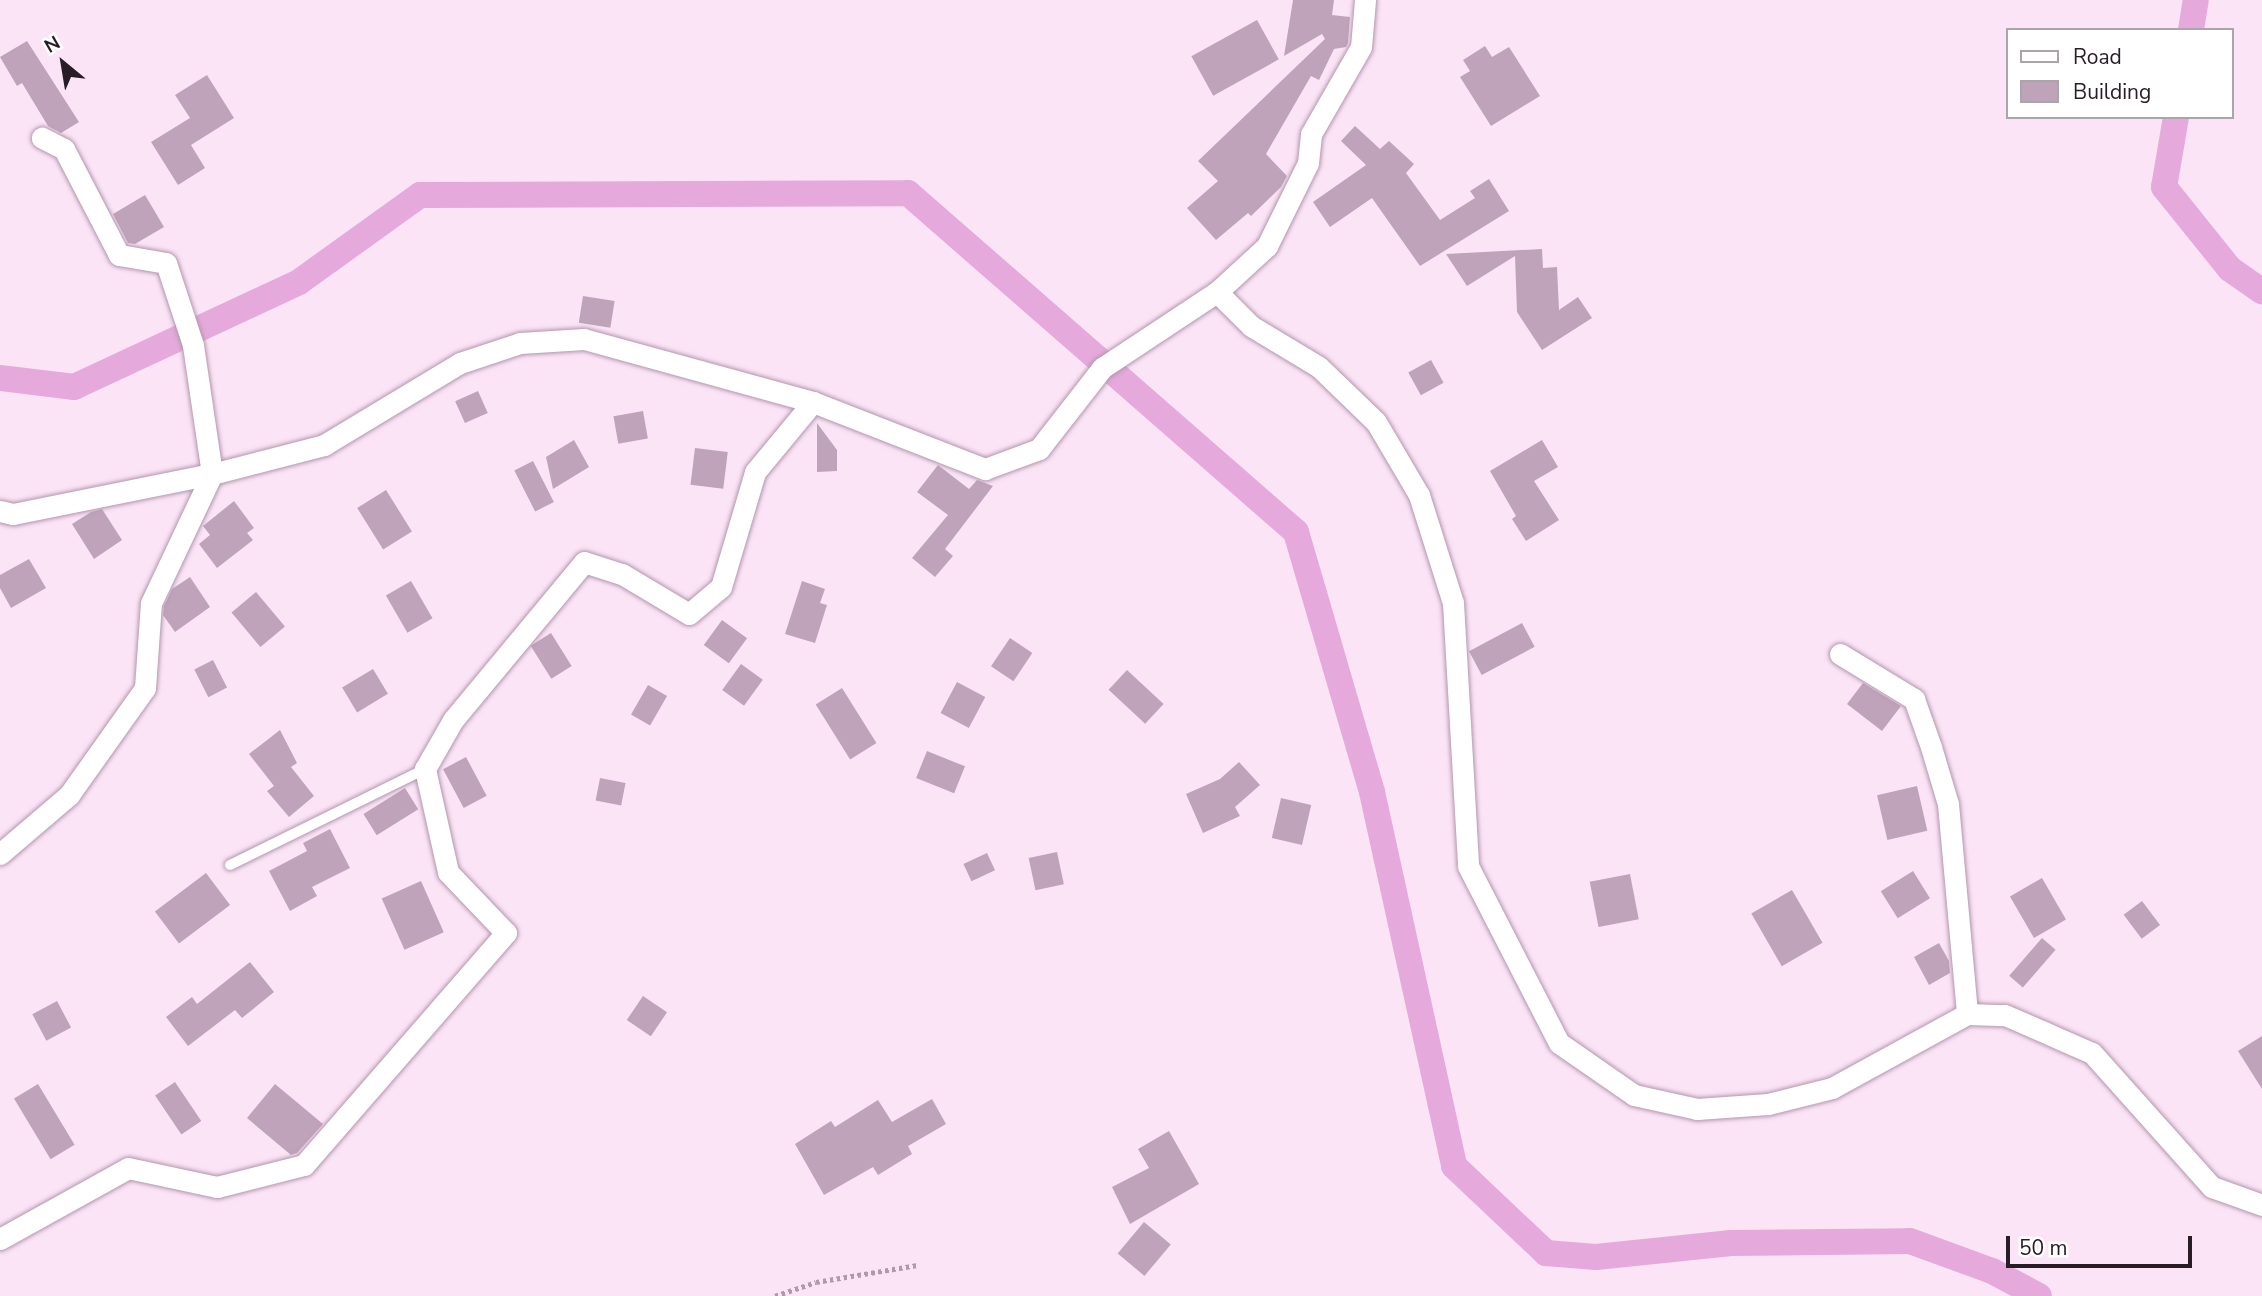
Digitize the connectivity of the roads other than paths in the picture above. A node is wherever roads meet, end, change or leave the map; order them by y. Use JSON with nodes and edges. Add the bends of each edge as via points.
{"nodes":[{"id":1,"x":1365,"y":0,"type":"edge"},
{"id":2,"x":42,"y":138,"type":"dead end"},
{"id":3,"x":1217,"y":292,"type":"junction"},
{"id":4,"x":813,"y":402,"type":"junction"},
{"id":5,"x":212,"y":474,"type":"junction"},
{"id":6,"x":0,"y":511,"type":"edge"},
{"id":7,"x":1840,"y":654,"type":"dead end"},
{"id":8,"x":425,"y":769,"type":"junction"},
{"id":9,"x":0,"y":854,"type":"edge"},
{"id":10,"x":230,"y":865,"type":"dead end"},
{"id":11,"x":1967,"y":1014,"type":"junction"},
{"id":12,"x":2262,"y":1205,"type":"edge"},
{"id":13,"x":0,"y":1239,"type":"edge"}],
"edges":[{"from":1,"to":3,"type":"street","via":[[1361,47],[1311,134],[1308,163],[1267,246]]},
{"from":2,"to":5,"type":"street","via":[[64,149],[119,255],[166,262],[194,345]]},
{"from":3,"to":4,"type":"street","via":[[1102,368],[1039,449],[985,469]]},
{"from":3,"to":11,"type":"street","via":[[1251,326],[1319,367],[1377,422],[1419,495],[1453,603],[1468,866],[1559,1043],[1634,1095],[1697,1110],[1768,1104],[1832,1088]]},
{"from":4,"to":5,"type":"street","via":[[584,339],[520,343],[460,363],[324,445]]},
{"from":4,"to":8,"type":"street","via":[[755,472],[721,587],[689,614],[622,574],[584,562],[453,720]]},
{"from":5,"to":6,"type":"street","via":[[13,514]]},
{"from":5,"to":9,"type":"street","via":[[151,603],[145,688],[69,795]]},
{"from":7,"to":11,"type":"street","via":[[1914,699],[1931,747],[1948,804]]},
{"from":8,"to":10,"type":"lane"},
{"from":8,"to":13,"type":"street","via":[[448,872],[506,933],[304,1165],[217,1187],[128,1168]]},
{"from":11,"to":12,"type":"street","via":[[2005,1015],[2092,1053],[2212,1187]]}]}
